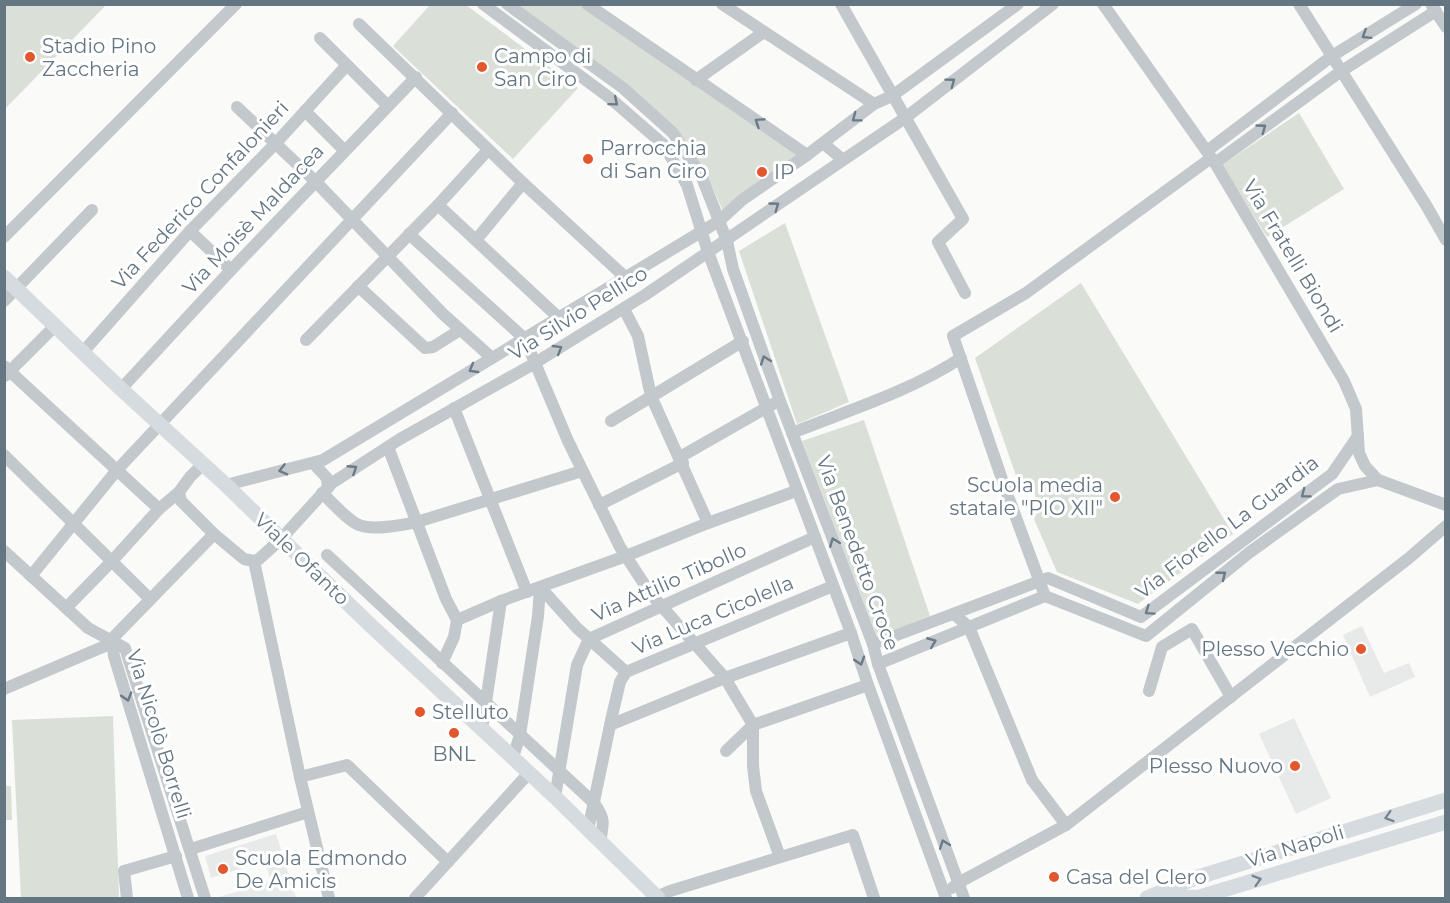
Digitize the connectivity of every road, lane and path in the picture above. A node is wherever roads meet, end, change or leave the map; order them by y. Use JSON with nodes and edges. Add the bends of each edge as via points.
{"nodes":[{"id":1,"x":236,"y":4,"type":"edge"},
{"id":2,"x":483,"y":4,"type":"edge"},
{"id":3,"x":507,"y":4,"type":"edge"},
{"id":4,"x":587,"y":4,"type":"edge"},
{"id":5,"x":722,"y":4,"type":"edge"},
{"id":6,"x":841,"y":4,"type":"edge"},
{"id":7,"x":1018,"y":4,"type":"edge"},
{"id":8,"x":1053,"y":4,"type":"edge"},
{"id":9,"x":1103,"y":4,"type":"edge"},
{"id":10,"x":1299,"y":4,"type":"edge"},
{"id":11,"x":1416,"y":4,"type":"edge"},
{"id":12,"x":1433,"y":8,"type":"edge"},
{"id":13,"x":526,"y":18,"type":"junction"},
{"id":14,"x":359,"y":24,"type":"dead end"},
{"id":15,"x":1446,"y":27,"type":"edge"},
{"id":16,"x":518,"y":30,"type":"junction"},
{"id":17,"x":764,"y":32,"type":"junction"},
{"id":18,"x":548,"y":34,"type":"junction"},
{"id":19,"x":320,"y":38,"type":"dead end"},
{"id":20,"x":539,"y":46,"type":"junction"},
{"id":21,"x":1332,"y":56,"type":"junction"},
{"id":22,"x":347,"y":65,"type":"junction"},
{"id":23,"x":1340,"y":72,"type":"junction"},
{"id":24,"x":416,"y":77,"type":"junction"},
{"id":25,"x":696,"y":80,"type":"junction"},
{"id":26,"x":892,"y":96,"type":"junction"},
{"id":27,"x":874,"y":104,"type":"junction"},
{"id":28,"x":388,"y":106,"type":"junction"},
{"id":29,"x":237,"y":107,"type":"dead end"},
{"id":30,"x":305,"y":111,"type":"junction"},
{"id":31,"x":452,"y":113,"type":"junction"},
{"id":32,"x":904,"y":117,"type":"junction"},
{"id":33,"x":823,"y":143,"type":"junction"},
{"id":34,"x":275,"y":144,"type":"junction"},
{"id":35,"x":344,"y":150,"type":"junction"},
{"id":36,"x":488,"y":150,"type":"junction"},
{"id":37,"x":807,"y":155,"type":"junction"},
{"id":38,"x":1211,"y":157,"type":"junction"},
{"id":39,"x":842,"y":159,"type":"junction"},
{"id":40,"x":315,"y":181,"type":"junction"},
{"id":41,"x":523,"y":183,"type":"junction"},
{"id":42,"x":438,"y":205,"type":"junction"},
{"id":43,"x":92,"y":210,"type":"dead end"},
{"id":44,"x":352,"y":220,"type":"junction"},
{"id":45,"x":719,"y":221,"type":"junction"},
{"id":46,"x":190,"y":231,"type":"junction"},
{"id":47,"x":703,"y":231,"type":"junction"},
{"id":48,"x":409,"y":234,"type":"junction"},
{"id":49,"x":4,"y":237,"type":"edge"},
{"id":50,"x":476,"y":240,"type":"junction"},
{"id":51,"x":1446,"y":240,"type":"edge"},
{"id":52,"x":727,"y":241,"type":"junction"},
{"id":53,"x":708,"y":252,"type":"junction"},
{"id":54,"x":387,"y":257,"type":"junction"},
{"id":55,"x":231,"y":270,"type":"junction"},
{"id":56,"x":4,"y":277,"type":"edge"},
{"id":57,"x":626,"y":278,"type":"junction"},
{"id":58,"x":358,"y":286,"type":"junction"},
{"id":59,"x":17,"y":289,"type":"junction"},
{"id":60,"x":965,"y":292,"type":"dead end"},
{"id":61,"x":4,"y":301,"type":"edge"},
{"id":62,"x":624,"y":309,"type":"junction"},
{"id":63,"x":559,"y":318,"type":"junction"},
{"id":64,"x":55,"y":326,"type":"junction"},
{"id":65,"x":460,"y":330,"type":"junction"},
{"id":66,"x":525,"y":339,"type":"junction"},
{"id":67,"x":306,"y":340,"type":"dead end"},
{"id":68,"x":743,"y":341,"type":"junction"},
{"id":69,"x":83,"y":352,"type":"junction"},
{"id":70,"x":492,"y":358,"type":"junction"},
{"id":71,"x":961,"y":358,"type":"junction"},
{"id":72,"x":536,"y":362,"type":"junction"},
{"id":73,"x":6,"y":371,"type":"edge"},
{"id":74,"x":121,"y":389,"type":"junction"},
{"id":75,"x":651,"y":396,"type":"junction"},
{"id":76,"x":780,"y":401,"type":"junction"},
{"id":77,"x":767,"y":407,"type":"junction"},
{"id":78,"x":454,"y":408,"type":"junction"},
{"id":79,"x":611,"y":421,"type":"dead end"},
{"id":80,"x":159,"y":425,"type":"junction"},
{"id":81,"x":792,"y":433,"type":"junction"},
{"id":82,"x":1358,"y":436,"type":"junction"},
{"id":83,"x":388,"y":447,"type":"junction"},
{"id":84,"x":800,"y":452,"type":"junction"},
{"id":85,"x":4,"y":455,"type":"edge"},
{"id":86,"x":785,"y":458,"type":"junction"},
{"id":87,"x":681,"y":460,"type":"junction"},
{"id":88,"x":313,"y":463,"type":"junction"},
{"id":89,"x":203,"y":464,"type":"junction"},
{"id":90,"x":117,"y":470,"type":"junction"},
{"id":91,"x":582,"y":471,"type":"junction"},
{"id":92,"x":1332,"y":474,"type":"junction"},
{"id":93,"x":1378,"y":480,"type":"junction"},
{"id":94,"x":226,"y":485,"type":"junction"},
{"id":95,"x":1338,"y":489,"type":"junction"},
{"id":96,"x":325,"y":491,"type":"junction"},
{"id":97,"x":796,"y":491,"type":"junction"},
{"id":98,"x":179,"y":492,"type":"junction"},
{"id":99,"x":491,"y":498,"type":"junction"},
{"id":100,"x":1446,"y":505,"type":"edge"},
{"id":101,"x":599,"y":506,"type":"junction"},
{"id":102,"x":159,"y":509,"type":"junction"},
{"id":103,"x":417,"y":522,"type":"junction"},
{"id":104,"x":74,"y":523,"type":"junction"},
{"id":105,"x":708,"y":523,"type":"junction"},
{"id":106,"x":1446,"y":526,"type":"edge"},
{"id":107,"x":214,"y":534,"type":"junction"},
{"id":108,"x":815,"y":537,"type":"junction"},
{"id":109,"x":281,"y":539,"type":"junction"},
{"id":110,"x":4,"y":551,"type":"edge"},
{"id":111,"x":327,"y":555,"type":"dead end"},
{"id":112,"x":626,"y":556,"type":"junction"},
{"id":113,"x":112,"y":561,"type":"junction"},
{"id":114,"x":254,"y":561,"type":"junction"},
{"id":115,"x":31,"y":576,"type":"junction"},
{"id":116,"x":1039,"y":581,"type":"junction"},
{"id":117,"x":833,"y":586,"type":"junction"},
{"id":118,"x":540,"y":587,"type":"junction"},
{"id":119,"x":527,"y":592,"type":"junction"},
{"id":120,"x":1046,"y":596,"type":"junction"},
{"id":121,"x":150,"y":599,"type":"junction"},
{"id":122,"x":501,"y":601,"type":"junction"},
{"id":123,"x":663,"y":607,"type":"junction"},
{"id":124,"x":66,"y":608,"type":"junction"},
{"id":125,"x":954,"y":614,"type":"junction"},
{"id":126,"x":457,"y":620,"type":"junction"},
{"id":127,"x":969,"y":627,"type":"junction"},
{"id":128,"x":851,"y":633,"type":"junction"},
{"id":129,"x":589,"y":639,"type":"junction"},
{"id":130,"x":112,"y":640,"type":"junction"},
{"id":131,"x":694,"y":644,"type":"junction"},
{"id":132,"x":873,"y":644,"type":"junction"},
{"id":133,"x":442,"y":663,"type":"junction"},
{"id":134,"x":878,"y":664,"type":"junction"},
{"id":135,"x":626,"y":672,"type":"junction"},
{"id":136,"x":725,"y":678,"type":"junction"},
{"id":137,"x":868,"y":685,"type":"junction"},
{"id":138,"x":5,"y":686,"type":"edge"},
{"id":139,"x":1149,"y":691,"type":"dead end"},
{"id":140,"x":1231,"y":697,"type":"junction"},
{"id":141,"x":485,"y":703,"type":"junction"},
{"id":142,"x":609,"y":725,"type":"junction"},
{"id":143,"x":753,"y":725,"type":"junction"},
{"id":144,"x":483,"y":729,"type":"junction"},
{"id":145,"x":520,"y":735,"type":"junction"},
{"id":146,"x":726,"y":751,"type":"dead end"},
{"id":147,"x":513,"y":757,"type":"junction"},
{"id":148,"x":530,"y":773,"type":"junction"},
{"id":149,"x":560,"y":773,"type":"junction"},
{"id":150,"x":300,"y":777,"type":"junction"},
{"id":151,"x":555,"y":797,"type":"junction"},
{"id":152,"x":1446,"y":800,"type":"edge"},
{"id":153,"x":594,"y":803,"type":"junction"},
{"id":154,"x":308,"y":812,"type":"junction"},
{"id":155,"x":1446,"y":822,"type":"edge"},
{"id":156,"x":1066,"y":825,"type":"junction"},
{"id":157,"x":588,"y":830,"type":"junction"},
{"id":158,"x":600,"y":841,"type":"junction"},
{"id":159,"x":191,"y":849,"type":"junction"},
{"id":160,"x":176,"y":856,"type":"junction"},
{"id":161,"x":780,"y":858,"type":"junction"},
{"id":162,"x":448,"y":862,"type":"junction"},
{"id":163,"x":958,"y":883,"type":"junction"},
{"id":164,"x":946,"y":896,"type":"edge"},
{"id":165,"x":127,"y":898,"type":"edge"},
{"id":166,"x":188,"y":898,"type":"edge"},
{"id":167,"x":205,"y":898,"type":"edge"},
{"id":168,"x":329,"y":898,"type":"edge"},
{"id":169,"x":415,"y":898,"type":"edge"},
{"id":170,"x":658,"y":898,"type":"edge"},
{"id":171,"x":874,"y":898,"type":"edge"},
{"id":172,"x":964,"y":898,"type":"edge"},
{"id":173,"x":1147,"y":898,"type":"edge"},
{"id":174,"x":1159,"y":898,"type":"edge"}],
"edges":[{"from":1,"to":49,"type":"street"},
{"from":2,"to":16,"type":"street","name":"Via Benedetto Croce"},
{"from":3,"to":13,"type":"street","name":"Via Benedetto Croce"},
{"from":4,"to":25,"type":"street"},
{"from":5,"to":17,"type":"street"},
{"from":6,"to":26,"type":"street"},
{"from":7,"to":26,"type":"street","name":"Via Silvio Pellico"},
{"from":32,"to":8,"type":"street","name":"Via Silvio Pellico","one_way":true},
{"from":9,"to":38,"type":"street","name":"Via Fratelli Biondi"},
{"from":10,"to":21,"type":"street"},
{"from":11,"to":21,"type":"street","one_way":true},
{"from":12,"to":15,"type":"street"},
{"from":12,"to":23,"type":"street"},
{"from":13,"to":16,"type":"street"},
{"from":13,"to":18,"type":"street","name":"Via Benedetto Croce"},
{"from":14,"to":24,"type":"street"},
{"from":16,"to":20,"type":"street","name":"Via Benedetto Croce"},
{"from":17,"to":25,"type":"street"},
{"from":17,"to":27,"type":"street"},
{"from":18,"to":20,"type":"street"},
{"from":18,"to":45,"type":"street","name":"Via Benedetto Croce","via":[[623,88],[673,133],[701,175]]},
{"from":19,"to":22,"type":"street"},
{"from":20,"to":47,"type":"street","name":"Via Benedetto Croce","one_way":true,"via":[[610,98],[664,145],[687,185]]},
{"from":21,"to":23,"type":"street"},
{"from":21,"to":38,"type":"street"},
{"from":22,"to":28,"type":"street"},
{"from":22,"to":30,"type":"street","name":"Via Federico Confalonieri"},
{"from":38,"to":23,"type":"street","one_way":true},
{"from":23,"to":51,"type":"street"},
{"from":24,"to":28,"type":"street","name":"Via Moisè Maldacea"},
{"from":24,"to":31,"type":"street"},
{"from":37,"to":25,"type":"street","one_way":true},
{"from":26,"to":27,"type":"street","name":"Via Silvio Pellico"},
{"from":26,"to":32,"type":"street"},
{"from":27,"to":33,"type":"street","name":"Via Silvio Pellico","one_way":true},
{"from":28,"to":35,"type":"street","name":"Via Moisè Maldacea"},
{"from":29,"to":34,"type":"street","name":"Via Silvio Pellico"},
{"from":30,"to":34,"type":"street","name":"Via Federico Confalonieri"},
{"from":30,"to":35,"type":"street"},
{"from":31,"to":36,"type":"street"},
{"from":31,"to":44,"type":"street"},
{"from":32,"to":39,"type":"street","name":"Via Silvio Pellico"},
{"from":32,"to":60,"type":"street","via":[[963,219],[938,242]]},
{"from":33,"to":37,"type":"street","name":"Via Silvio Pellico"},
{"from":33,"to":39,"type":"street"},
{"from":34,"to":40,"type":"street","name":"Via Silvio Pellico"},
{"from":34,"to":46,"type":"street","name":"Via Federico Confalonieri"},
{"from":35,"to":40,"type":"street","name":"Via Moisè Maldacea"},
{"from":36,"to":41,"type":"street"},
{"from":36,"to":42,"type":"street"},
{"from":37,"to":45,"type":"street","name":"Via Silvio Pellico"},
{"from":38,"to":71,"type":"street","via":[[1026,293],[953,336]]},
{"from":38,"to":82,"type":"street","name":"Via Fratelli Biondi","via":[[1344,381],[1356,409]]},
{"from":52,"to":39,"type":"street","name":"Via Silvio Pellico","one_way":true},
{"from":40,"to":44,"type":"street","name":"Via Silvio Pellico"},
{"from":40,"to":55,"type":"street","name":"Via Moisè Maldacea"},
{"from":41,"to":50,"type":"street"},
{"from":41,"to":57,"type":"street"},
{"from":42,"to":48,"type":"street"},
{"from":42,"to":50,"type":"street","name":"Via Silvio Pellico"},
{"from":43,"to":59,"type":"street"},
{"from":44,"to":54,"type":"street","name":"Via Silvio Pellico"},
{"from":44,"to":80,"type":"street"},
{"from":45,"to":47,"type":"street","name":"Via Silvio Pellico"},
{"from":45,"to":52,"type":"street","name":"Via Benedetto Croce"},
{"from":46,"to":55,"type":"street"},
{"from":46,"to":69,"type":"street","name":"Via Federico Confalonieri"},
{"from":47,"to":53,"type":"street","name":"Via Benedetto Croce"},
{"from":47,"to":57,"type":"street","name":"Via Silvio Pellico"},
{"from":48,"to":54,"type":"street"},
{"from":48,"to":66,"type":"street"},
{"from":50,"to":63,"type":"street","name":"Via Silvio Pellico"},
{"from":52,"to":53,"type":"street","name":"Via Silvio Pellico"},
{"from":76,"to":52,"type":"street","name":"Via Benedetto Croce","one_way":true,"via":[[733,269]]},
{"from":53,"to":62,"type":"street","name":"Via Silvio Pellico"},
{"from":53,"to":68,"type":"street","name":"Via Benedetto Croce"},
{"from":54,"to":58,"type":"street"},
{"from":54,"to":65,"type":"street","name":"Via Silvio Pellico"},
{"from":55,"to":74,"type":"street","name":"Via Moisè Maldacea"},
{"from":56,"to":59,"type":"main road","name":"Viale Ofanto"},
{"from":57,"to":63,"type":"street","name":"Via Silvio Pellico"},
{"from":58,"to":65,"type":"street","via":[[425,348]]},
{"from":58,"to":67,"type":"street"},
{"from":59,"to":61,"type":"street"},
{"from":59,"to":64,"type":"main road","name":"Viale Ofanto"},
{"from":72,"to":62,"type":"street","name":"Via Silvio Pellico","one_way":true},
{"from":62,"to":75,"type":"street","via":[[638,336]]},
{"from":63,"to":66,"type":"street","name":"Via Silvio Pellico"},
{"from":64,"to":69,"type":"main road","name":"Viale Ofanto"},
{"from":64,"to":73,"type":"street"},
{"from":65,"to":70,"type":"street","name":"Via Silvio Pellico"},
{"from":66,"to":70,"type":"street","name":"Via Silvio Pellico"},
{"from":66,"to":72,"type":"street"},
{"from":68,"to":75,"type":"street"},
{"from":68,"to":77,"type":"street","name":"Via Benedetto Croce"},
{"from":69,"to":74,"type":"main road","name":"Viale Ofanto"},
{"from":70,"to":88,"type":"street","name":"Via Silvio Pellico","one_way":true},
{"from":71,"to":81,"type":"street","via":[[878,399]]},
{"from":71,"to":116,"type":"street"},
{"from":72,"to":78,"type":"street","name":"Via Silvio Pellico"},
{"from":72,"to":91,"type":"street"},
{"from":73,"to":90,"type":"street"},
{"from":74,"to":80,"type":"main road","name":"Viale Ofanto"},
{"from":75,"to":79,"type":"street"},
{"from":75,"to":87,"type":"street"},
{"from":76,"to":77,"type":"street"},
{"from":76,"to":81,"type":"street","name":"Via Benedetto Croce"},
{"from":77,"to":86,"type":"street","name":"Via Benedetto Croce"},
{"from":77,"to":87,"type":"street"},
{"from":78,"to":83,"type":"street","name":"Via Silvio Pellico"},
{"from":78,"to":99,"type":"street"},
{"from":80,"to":89,"type":"main road","name":"Viale Ofanto"},
{"from":80,"to":90,"type":"street"},
{"from":81,"to":84,"type":"street","name":"Via Benedetto Croce"},
{"from":82,"to":92,"type":"street","name":"Via Fiorello La Guardia"},
{"from":82,"to":93,"type":"street","name":"Via Fratelli Biondi","via":[[1359,453]]},
{"from":96,"to":83,"type":"street","name":"Via Silvio Pellico","one_way":true},
{"from":83,"to":103,"type":"street"},
{"from":84,"to":86,"type":"street"},
{"from":132,"to":84,"type":"street","name":"Via Benedetto Croce","one_way":true},
{"from":85,"to":104,"type":"street"},
{"from":86,"to":97,"type":"street","name":"Via Benedetto Croce"},
{"from":87,"to":101,"type":"street"},
{"from":87,"to":105,"type":"street"},
{"from":88,"to":94,"type":"street","name":"Via Silvio Pellico","one_way":true},
{"from":88,"to":96,"type":"street","via":[[327,478]]},
{"from":89,"to":94,"type":"main road","name":"Viale Ofanto"},
{"from":89,"to":98,"type":"street"},
{"from":90,"to":102,"type":"street"},
{"from":90,"to":104,"type":"street"},
{"from":91,"to":99,"type":"street"},
{"from":91,"to":101,"type":"street"},
{"from":92,"to":95,"type":"street"},
{"from":92,"to":116,"type":"street","name":"Via Fiorello La Guardia","one_way":true,"via":[[1141,617],[1048,578]]},
{"from":93,"to":95,"type":"street","name":"Via Fiorello La Guardia"},
{"from":93,"to":100,"type":"street"},
{"from":94,"to":109,"type":"main road","name":"Viale Ofanto"},
{"from":120,"to":95,"type":"street","name":"Via Fiorello La Guardia","one_way":true,"via":[[1146,636],[1250,552]]},
{"from":96,"to":103,"type":"street","via":[[357,525]]},
{"from":96,"to":109,"type":"street","name":"Via Silvio Pellico"},
{"from":97,"to":105,"type":"street"},
{"from":97,"to":108,"type":"street","name":"Via Benedetto Croce"},
{"from":98,"to":102,"type":"street"},
{"from":98,"to":107,"type":"street","via":[[180,501]]},
{"from":99,"to":103,"type":"street"},
{"from":99,"to":119,"type":"street"},
{"from":101,"to":112,"type":"street"},
{"from":102,"to":113,"type":"street"},
{"from":103,"to":126,"type":"street"},
{"from":104,"to":113,"type":"street"},
{"from":104,"to":115,"type":"street"},
{"from":105,"to":112,"type":"street"},
{"from":106,"to":140,"type":"street"},
{"from":107,"to":114,"type":"street","via":[[244,559]]},
{"from":107,"to":121,"type":"street"},
{"from":108,"to":117,"type":"street","name":"Via Benedetto Croce"},
{"from":108,"to":123,"type":"street","name":"Via Attilio Tibollo"},
{"from":109,"to":114,"type":"street","name":"Via Silvio Pellico"},
{"from":109,"to":144,"type":"main road","name":"Viale Ofanto"},
{"from":110,"to":115,"type":"street"},
{"from":111,"to":133,"type":"street","name":"Viale Ofanto"},
{"from":112,"to":118,"type":"street"},
{"from":112,"to":123,"type":"street"},
{"from":113,"to":121,"type":"street"},
{"from":113,"to":124,"type":"street"},
{"from":114,"to":150,"type":"street"},
{"from":115,"to":124,"type":"street"},
{"from":116,"to":120,"type":"street"},
{"from":116,"to":125,"type":"street"},
{"from":117,"to":128,"type":"street","name":"Via Benedetto Croce"},
{"from":117,"to":131,"type":"street","name":"Via Luca Cicolella"},
{"from":118,"to":119,"type":"street"},
{"from":118,"to":129,"type":"street"},
{"from":118,"to":145,"type":"street"},
{"from":119,"to":122,"type":"street"},
{"from":120,"to":127,"type":"street"},
{"from":121,"to":130,"type":"street"},
{"from":122,"to":126,"type":"street"},
{"from":122,"to":141,"type":"street"},
{"from":123,"to":129,"type":"street","name":"Via Attilio Tibollo"},
{"from":123,"to":131,"type":"street"},
{"from":124,"to":130,"type":"street","via":[[88,628]]},
{"from":125,"to":127,"type":"street"},
{"from":125,"to":132,"type":"street"},
{"from":126,"to":133,"type":"street"},
{"from":134,"to":127,"type":"street","one_way":true},
{"from":127,"to":156,"type":"street","via":[[1032,780]]},
{"from":128,"to":136,"type":"street"},
{"from":128,"to":137,"type":"street","name":"Via Benedetto Croce","one_way":true},
{"from":129,"to":135,"type":"street"},
{"from":129,"to":149,"type":"street","name":"Via Attilio Tibollo","via":[[577,665]]},
{"from":130,"to":138,"type":"street"},
{"from":130,"to":159,"type":"street","name":"Via Nicolò Borrelli","via":[[125,648]]},
{"from":130,"to":160,"type":"street","name":"Via Nicolò Borrelli","one_way":true},
{"from":131,"to":135,"type":"street","name":"Via Luca Cicolella"},
{"from":131,"to":136,"type":"street"},
{"from":132,"to":134,"type":"street","name":"Via Benedetto Croce"},
{"from":133,"to":141,"type":"street","name":"Viale Ofanto"},
{"from":163,"to":134,"type":"street","name":"Via Benedetto Croce","one_way":true},
{"from":135,"to":142,"type":"street","name":"Via Luca Cicolella"},
{"from":136,"to":142,"type":"street"},
{"from":136,"to":143,"type":"street"},
{"from":137,"to":143,"type":"street"},
{"from":137,"to":164,"type":"street","name":"Via Benedetto Croce"},
{"from":139,"to":140,"type":"street","via":[[1162,647],[1192,629]]},
{"from":140,"to":156,"type":"street"},
{"from":141,"to":144,"type":"street"},
{"from":141,"to":145,"type":"street","name":"Viale Ofanto"},
{"from":142,"to":153,"type":"street","name":"Via Luca Cicolella"},
{"from":143,"to":146,"type":"street"},
{"from":143,"to":161,"type":"street","via":[[756,791]]},
{"from":144,"to":147,"type":"main road","name":"Viale Ofanto"},
{"from":145,"to":147,"type":"street"},
{"from":145,"to":149,"type":"street","name":"Viale Ofanto"},
{"from":147,"to":148,"type":"main road","name":"Viale Ofanto"},
{"from":148,"to":151,"type":"main road","name":"Viale Ofanto"},
{"from":148,"to":162,"type":"street"},
{"from":149,"to":151,"type":"street","name":"Via Attilio Tibollo"},
{"from":149,"to":153,"type":"street","name":"Viale Ofanto"},
{"from":150,"to":154,"type":"street"},
{"from":150,"to":162,"type":"street","via":[[346,765]]},
{"from":151,"to":157,"type":"main road","name":"Viale Ofanto"},
{"from":152,"to":173,"type":"main road","name":"Via Napoli","one_way":true,"via":[[1195,878]]},
{"from":153,"to":157,"type":"street","name":"Via Luca Cicolella"},
{"from":153,"to":158,"type":"street","via":[[602,814]]},
{"from":154,"to":159,"type":"street"},
{"from":154,"to":168,"type":"street"},
{"from":174,"to":155,"type":"main road","name":"Via Napoli","one_way":true,"via":[[1200,897]]},
{"from":156,"to":163,"type":"street"},
{"from":157,"to":158,"type":"main road","name":"Viale Ofanto"},
{"from":158,"to":170,"type":"main road","name":"Viale Ofanto"},
{"from":159,"to":167,"type":"street","name":"Via Nicolò Borrelli"},
{"from":160,"to":165,"type":"street","via":[[124,871]]},
{"from":160,"to":166,"type":"street","name":"Via Nicolò Borrelli"},
{"from":161,"to":170,"type":"street"},
{"from":161,"to":171,"type":"street","via":[[853,835]]},
{"from":162,"to":169,"type":"street"},
{"from":163,"to":164,"type":"street"},
{"from":163,"to":172,"type":"street","name":"Via Benedetto Croce"}]}
